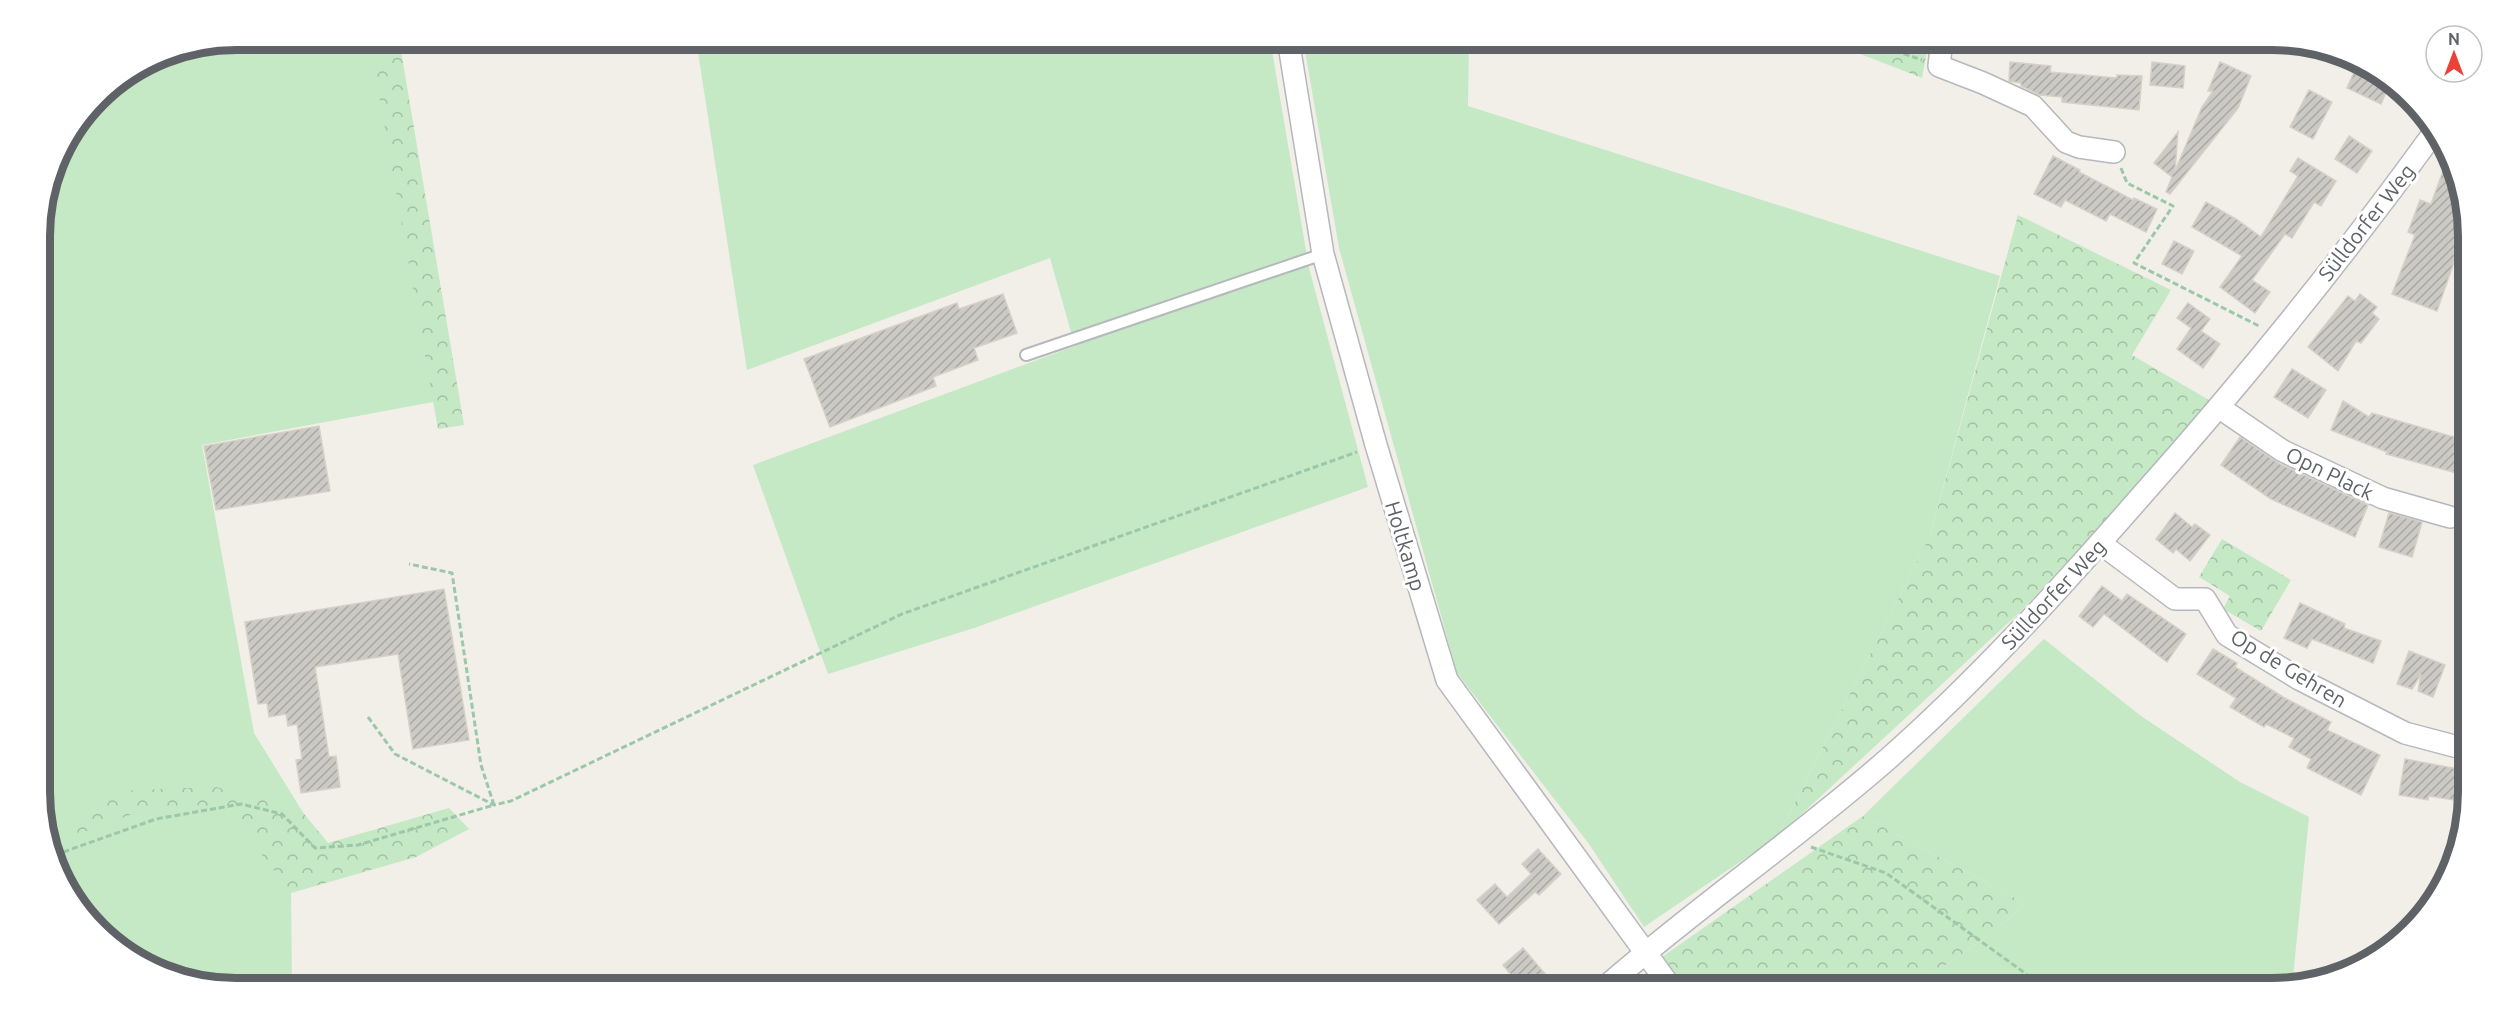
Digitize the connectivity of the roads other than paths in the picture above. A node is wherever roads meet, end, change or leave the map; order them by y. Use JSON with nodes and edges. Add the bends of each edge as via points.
{"nodes":[{"id":1,"x":1290,"y":50,"type":"edge"},
{"id":2,"x":1940,"y":50,"type":"edge"},
{"id":3,"x":2431,"y":137,"type":"edge"},
{"id":4,"x":2114,"y":152,"type":"road end"},
{"id":5,"x":1323,"y":254,"type":"junction"},
{"id":6,"x":1026,"y":355,"type":"dead end"},
{"id":7,"x":2220,"y":408,"type":"junction"},
{"id":8,"x":2450,"y":518,"type":"dead end"},
{"id":9,"x":2100,"y":543,"type":"junction"},
{"id":10,"x":2458,"y":747,"type":"edge"},
{"id":11,"x":1645,"y":952,"type":"junction"},
{"id":12,"x":1615,"y":978,"type":"edge"},
{"id":13,"x":1664,"y":978,"type":"edge"}],
"edges":[{"from":1,"to":5,"type":"street","name":"Holtkamp"},
{"from":2,"to":4,"type":"street","via":[[1938,66],[2033,106],[2066,142]]},
{"from":3,"to":7,"type":"street","name":"Sülldorfer Weg","via":[[2381,207]]},
{"from":5,"to":6,"type":"lane"},
{"from":5,"to":11,"type":"street","name":"Holtkamp","via":[[1447,680]]},
{"from":7,"to":8,"type":"street","name":"Opn Plack","via":[[2283,451],[2383,498]]},
{"from":7,"to":9,"type":"street","name":"Sülldorfer Weg"},
{"from":9,"to":10,"type":"street","name":"Op de Gehren","via":[[2175,599],[2205,599],[2227,635],[2298,679],[2405,733]]},
{"from":9,"to":11,"type":"street","name":"Sülldorfer Weg","via":[[1963,690],[1888,759]]},
{"from":11,"to":12,"type":"street","name":"Sülldorfer Weg"},
{"from":11,"to":13,"type":"street","name":"Holtkamp"}]}
